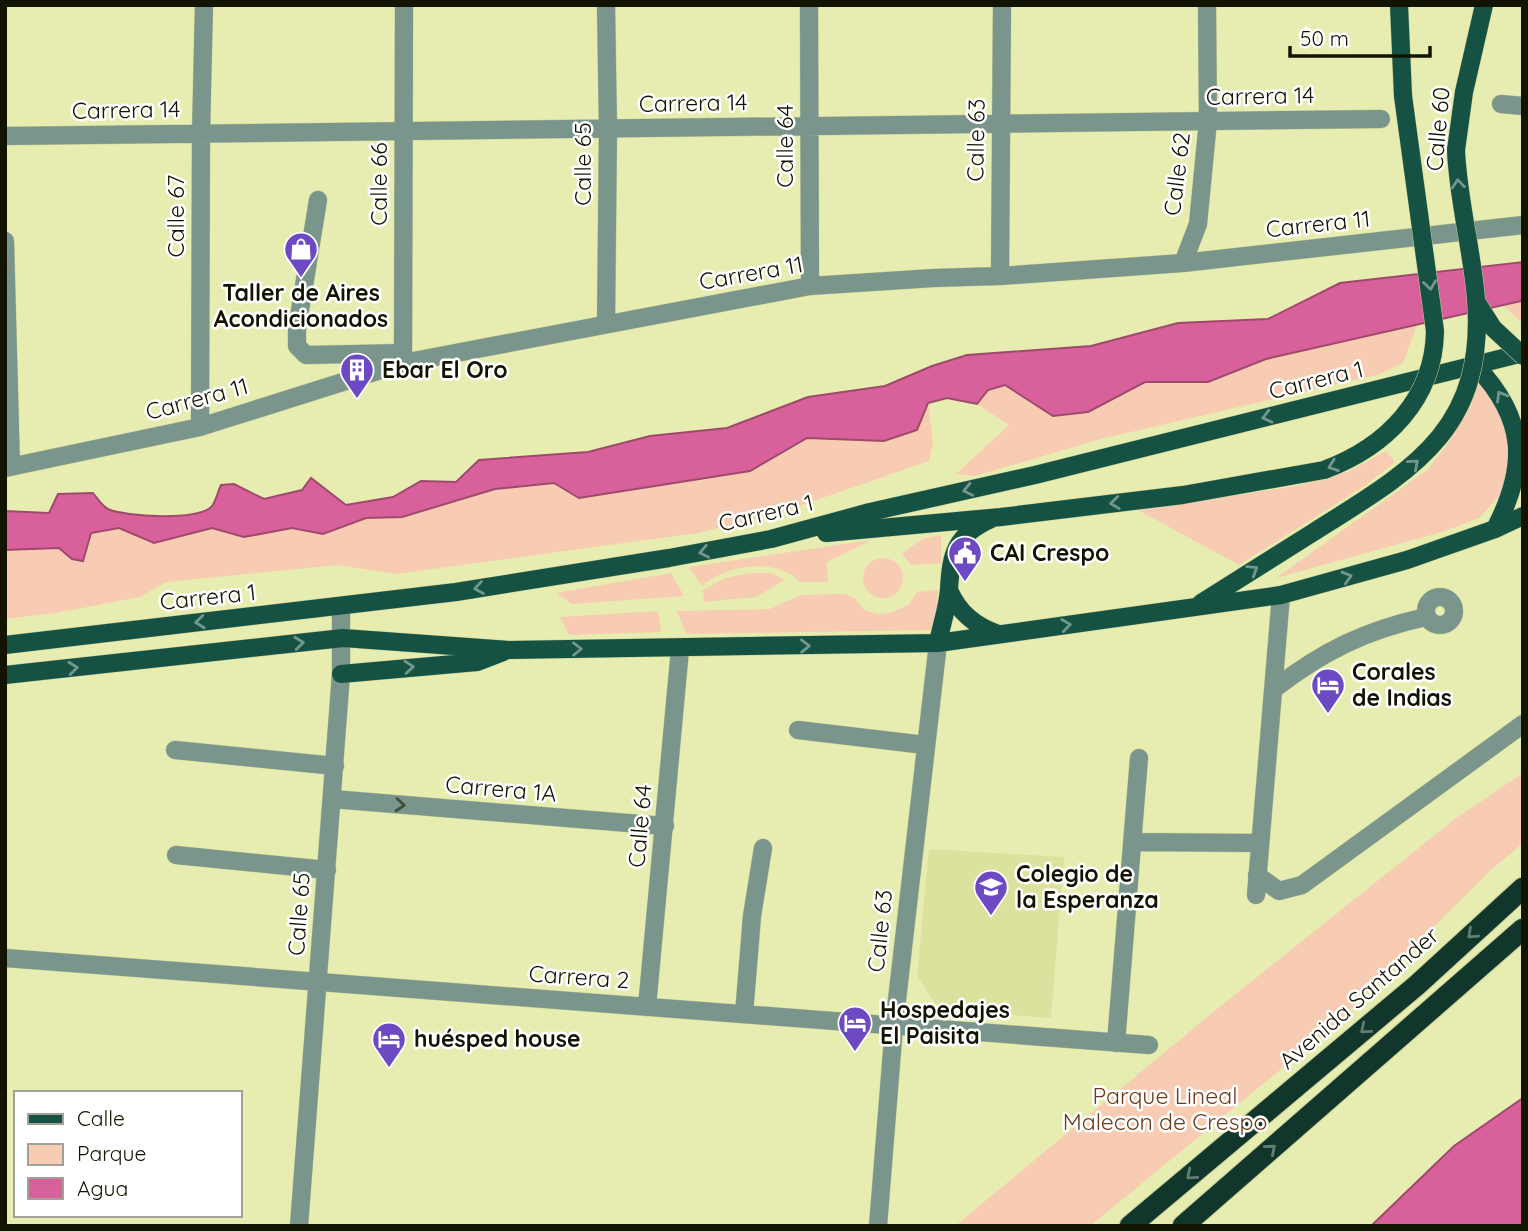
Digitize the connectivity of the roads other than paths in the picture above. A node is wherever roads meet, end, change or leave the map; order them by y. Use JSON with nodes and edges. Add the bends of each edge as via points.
{"nodes":[{"id":1,"x":204,"y":5,"type":"edge"},
{"id":2,"x":404,"y":5,"type":"edge"},
{"id":3,"x":606,"y":5,"type":"edge"},
{"id":4,"x":809,"y":5,"type":"edge"},
{"id":5,"x":1002,"y":5,"type":"edge"},
{"id":6,"x":1207,"y":5,"type":"edge"},
{"id":7,"x":1399,"y":5,"type":"edge"},
{"id":8,"x":1484,"y":5,"type":"edge"},
{"id":9,"x":1501,"y":104,"type":"dead end"},
{"id":10,"x":1523,"y":106,"type":"edge"},
{"id":11,"x":1381,"y":119,"type":"dead end"},
{"id":12,"x":1208,"y":121,"type":"junction"},
{"id":13,"x":1001,"y":124,"type":"junction"},
{"id":14,"x":810,"y":126,"type":"junction"},
{"id":15,"x":608,"y":128,"type":"junction"},
{"id":16,"x":404,"y":131,"type":"junction"},
{"id":17,"x":201,"y":134,"type":"junction"},
{"id":18,"x":5,"y":136,"type":"edge"},
{"id":19,"x":318,"y":200,"type":"dead end"},
{"id":20,"x":1523,"y":225,"type":"edge"},
{"id":21,"x":5,"y":240,"type":"edge"},
{"id":22,"x":1183,"y":263,"type":"junction"},
{"id":23,"x":1000,"y":276,"type":"junction"},
{"id":24,"x":810,"y":286,"type":"junction"},
{"id":25,"x":1476,"y":300,"type":"junction"},
{"id":26,"x":606,"y":324,"type":"junction"},
{"id":27,"x":1523,"y":355,"type":"edge"},
{"id":28,"x":403,"y":358,"type":"junction"},
{"id":29,"x":1476,"y":366,"type":"junction"},
{"id":30,"x":200,"y":427,"type":"junction"},
{"id":31,"x":8,"y":468,"type":"edge"},
{"id":32,"x":1523,"y":516,"type":"edge"},
{"id":33,"x":1001,"y":517,"type":"junction"},
{"id":34,"x":1494,"y":529,"type":"junction"},
{"id":35,"x":771,"y":539,"type":"junction"},
{"id":36,"x":949,"y":590,"type":"junction"},
{"id":37,"x":1281,"y":595,"type":"junction"},
{"id":38,"x":341,"y":606,"type":"junction"},
{"id":39,"x":1195,"y":607,"type":"junction"},
{"id":40,"x":1426,"y":618,"type":"dead end"},
{"id":41,"x":998,"y":634,"type":"junction"},
{"id":42,"x":343,"y":638,"type":"junction"},
{"id":43,"x":938,"y":643,"type":"junction"},
{"id":44,"x":5,"y":645,"type":"edge"},
{"id":45,"x":680,"y":649,"type":"junction"},
{"id":46,"x":509,"y":650,"type":"junction"},
{"id":47,"x":341,"y":674,"type":"junction"},
{"id":48,"x":5,"y":675,"type":"edge"},
{"id":49,"x":1274,"y":688,"type":"junction"},
{"id":50,"x":1523,"y":724,"type":"edge"},
{"id":51,"x":798,"y":730,"type":"dead end"},
{"id":52,"x":925,"y":746,"type":"junction"},
{"id":53,"x":175,"y":750,"type":"dead end"},
{"id":54,"x":1139,"y":758,"type":"dead end"},
{"id":55,"x":335,"y":766,"type":"junction"},
{"id":56,"x":332,"y":799,"type":"junction"},
{"id":57,"x":665,"y":827,"type":"junction"},
{"id":58,"x":1133,"y":842,"type":"junction"},
{"id":59,"x":1259,"y":843,"type":"junction"},
{"id":60,"x":763,"y":848,"type":"dead end"},
{"id":61,"x":176,"y":855,"type":"dead end"},
{"id":62,"x":327,"y":870,"type":"junction"},
{"id":63,"x":1257,"y":875,"type":"junction"},
{"id":64,"x":1523,"y":888,"type":"edge"},
{"id":65,"x":1256,"y":895,"type":"dead end"},
{"id":66,"x":1523,"y":929,"type":"edge"},
{"id":67,"x":5,"y":958,"type":"edge"},
{"id":68,"x":319,"y":982,"type":"junction"},
{"id":69,"x":646,"y":1007,"type":"junction"},
{"id":70,"x":744,"y":1014,"type":"junction"},
{"id":71,"x":894,"y":1026,"type":"junction"},
{"id":72,"x":1116,"y":1043,"type":"junction"},
{"id":73,"x":1149,"y":1045,"type":"dead end"},
{"id":74,"x":299,"y":1226,"type":"edge"},
{"id":75,"x":878,"y":1226,"type":"edge"},
{"id":76,"x":1130,"y":1226,"type":"edge"},
{"id":77,"x":1183,"y":1226,"type":"edge"}],
"edges":[{"from":1,"to":17,"type":"street","name":"Calle 67"},
{"from":2,"to":16,"type":"street","name":"Calle 66"},
{"from":3,"to":15,"type":"street","name":"Calle 65"},
{"from":4,"to":14,"type":"street","name":"Calle 64"},
{"from":5,"to":13,"type":"street","name":"Calle 63"},
{"from":6,"to":12,"type":"street","name":"Calle 62"},
{"from":7,"to":33,"type":"main road","one_way":true,"bridge":true,"via":[[1403,96],[1435,331],[1434,351],[1416,401],[1377,443],[1324,470],[1183,495]]},
{"from":25,"to":8,"type":"main road","name":"Calle 60","one_way":true,"bridge":true,"via":[[1456,150]]},
{"from":9,"to":10,"type":"street"},
{"from":11,"to":12,"type":"street","name":"Carrera 14"},
{"from":12,"to":13,"type":"street","name":"Carrera 14"},
{"from":12,"to":22,"type":"street","name":"Calle 62","via":[[1198,224]]},
{"from":13,"to":14,"type":"street","name":"Carrera 14"},
{"from":13,"to":23,"type":"street","name":"Calle 63"},
{"from":14,"to":15,"type":"street","name":"Carrera 14"},
{"from":14,"to":24,"type":"street","name":"Calle 64"},
{"from":15,"to":16,"type":"street","name":"Carrera 14"},
{"from":15,"to":26,"type":"street","name":"Calle 65"},
{"from":16,"to":17,"type":"street","name":"Carrera 14"},
{"from":16,"to":28,"type":"street","name":"Calle 66"},
{"from":17,"to":18,"type":"street","name":"Carrera 14"},
{"from":17,"to":30,"type":"street","name":"Calle 67"},
{"from":19,"to":28,"type":"street","via":[[297,346],[306,355]]},
{"from":20,"to":22,"type":"street","name":"Carrera 11"},
{"from":21,"to":31,"type":"street"},
{"from":22,"to":23,"type":"street","name":"Carrera 11"},
{"from":23,"to":24,"type":"street","name":"Carrera 11"},
{"from":24,"to":26,"type":"street","name":"Carrera 11"},
{"from":25,"to":27,"type":"main road","bridge":true,"via":[[1493,328]]},
{"from":39,"to":25,"type":"main road","one_way":true,"bridge":true,"via":[[1390,484],[1427,452],[1446,430],[1466,390],[1474,350]]},
{"from":26,"to":28,"type":"street","name":"Carrera 11"},
{"from":27,"to":29,"type":"main road","name":"Carrera 1"},
{"from":28,"to":30,"type":"street","name":"Carrera 11"},
{"from":34,"to":29,"type":"main road","one_way":true,"via":[[1510,502],[1518,474],[1518,443],[1511,414],[1497,388]]},
{"from":29,"to":35,"type":"main road","name":"Carrera 1","one_way":true},
{"from":30,"to":31,"type":"street","name":"Carrera 11"},
{"from":32,"to":34,"type":"main road"},
{"from":33,"to":35,"type":"main road"},
{"from":33,"to":36,"type":"main road","via":[[974,528],[961,542],[952,559]]},
{"from":37,"to":34,"type":"main road","one_way":true,"via":[[1407,560]]},
{"from":35,"to":38,"type":"main road","name":"Carrera 1","one_way":true,"via":[[456,592]]},
{"from":36,"to":41,"type":"main road","via":[[968,618]]},
{"from":36,"to":43,"type":"main road"},
{"from":37,"to":39,"type":"main road"},
{"from":37,"to":49,"type":"street"},
{"from":38,"to":42,"type":"street","name":"Calle 65"},
{"from":38,"to":44,"type":"main road","name":"Carrera 1","one_way":true},
{"from":41,"to":39,"type":"main road","one_way":true},
{"from":40,"to":49,"type":"street","via":[[1350,640]]},
{"from":41,"to":43,"type":"main road"},
{"from":42,"to":46,"type":"main road"},
{"from":42,"to":47,"type":"street","name":"Calle 65"},
{"from":48,"to":42,"type":"main road","one_way":true},
{"from":45,"to":43,"type":"main road","one_way":true},
{"from":43,"to":52,"type":"street","name":"Calle 63"},
{"from":46,"to":45,"type":"main road","one_way":true},
{"from":45,"to":57,"type":"street","name":"Calle 64"},
{"from":47,"to":46,"type":"main road","one_way":true,"via":[[477,662]]},
{"from":47,"to":55,"type":"street","name":"Calle 65"},
{"from":49,"to":59,"type":"street"},
{"from":50,"to":63,"type":"street","via":[[1301,885],[1279,891]]},
{"from":51,"to":52,"type":"street"},
{"from":52,"to":71,"type":"street","name":"Calle 63"},
{"from":53,"to":55,"type":"street"},
{"from":54,"to":58,"type":"street"},
{"from":55,"to":56,"type":"street","name":"Calle 65"},
{"from":56,"to":57,"type":"street","name":"Carrera 1A","one_way":true},
{"from":56,"to":62,"type":"street","name":"Calle 65"},
{"from":57,"to":69,"type":"street","name":"Calle 64"},
{"from":58,"to":59,"type":"street"},
{"from":58,"to":72,"type":"street"},
{"from":59,"to":63,"type":"street"},
{"from":60,"to":70,"type":"street"},
{"from":61,"to":62,"type":"street"},
{"from":62,"to":68,"type":"street","name":"Calle 65"},
{"from":63,"to":65,"type":"street"},
{"from":64,"to":76,"type":"highway","name":"Avenida Santander","one_way":true,"via":[[1417,985]]},
{"from":77,"to":66,"type":"highway","one_way":true},
{"from":67,"to":68,"type":"street","name":"Carrera 2"},
{"from":68,"to":69,"type":"street","name":"Carrera 2"},
{"from":68,"to":74,"type":"street","name":"Calle 65"},
{"from":69,"to":70,"type":"street","name":"Carrera 2"},
{"from":70,"to":71,"type":"street","name":"Carrera 2"},
{"from":71,"to":72,"type":"street","name":"Carrera 2"},
{"from":71,"to":75,"type":"street","name":"Calle 63"},
{"from":72,"to":73,"type":"street","name":"Carrera 2"}]}
